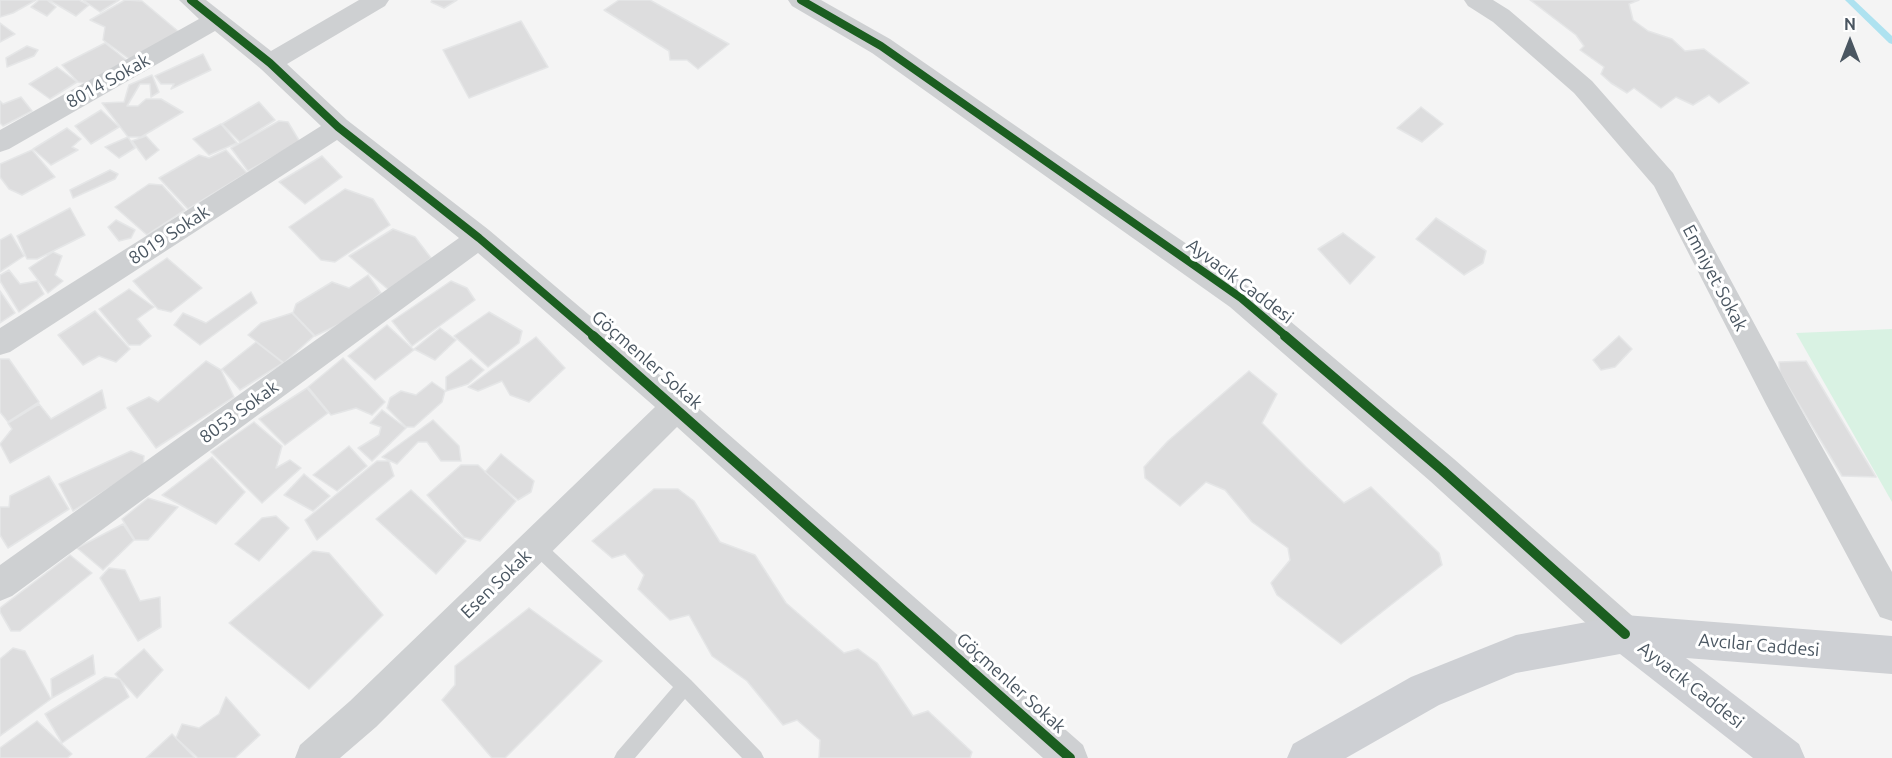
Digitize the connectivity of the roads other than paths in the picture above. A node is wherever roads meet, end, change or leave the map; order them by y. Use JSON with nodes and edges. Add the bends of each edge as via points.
{"nodes":[{"id":1,"x":191,"y":0,"type":"edge"},
{"id":2,"x":377,"y":0,"type":"edge"},
{"id":3,"x":801,"y":0,"type":"edge"},
{"id":4,"x":1476,"y":0,"type":"edge"},
{"id":5,"x":216,"y":20,"type":"junction"},
{"id":6,"x":270,"y":63,"type":"junction"},
{"id":7,"x":338,"y":127,"type":"junction"},
{"id":8,"x":0,"y":141,"type":"edge"},
{"id":9,"x":479,"y":238,"type":"junction"},
{"id":10,"x":0,"y":343,"type":"edge"},
{"id":11,"x":676,"y":407,"type":"junction"},
{"id":12,"x":535,"y":545,"type":"junction"},
{"id":13,"x":0,"y":585,"type":"edge"},
{"id":14,"x":1892,"y":605,"type":"edge"},
{"id":15,"x":1625,"y":634,"type":"junction"},
{"id":16,"x":1892,"y":656,"type":"edge"},
{"id":17,"x":685,"y":686,"type":"junction"},
{"id":18,"x":313,"y":758,"type":"edge"},
{"id":19,"x":623,"y":758,"type":"edge"},
{"id":20,"x":755,"y":758,"type":"edge"},
{"id":21,"x":1070,"y":758,"type":"edge"},
{"id":22,"x":1306,"y":758,"type":"edge"},
{"id":23,"x":1785,"y":758,"type":"edge"}],
"edges":[{"from":1,"to":5,"type":"street","name":"Göçmenler Sokak"},
{"from":2,"to":6,"type":"street"},
{"from":3,"to":15,"type":"street","name":"Ayvacık Caddesi","via":[[881,46],[1241,298]]},
{"from":4,"to":14,"type":"street","name":"Emniyet Sokak","via":[[1501,16],[1583,87],[1664,180]]},
{"from":5,"to":6,"type":"street","name":"Göçmenler Sokak"},
{"from":5,"to":8,"type":"street","name":"8014 Sokak"},
{"from":6,"to":7,"type":"street","name":"Göçmenler Sokak"},
{"from":7,"to":9,"type":"street","name":"Göçmenler Sokak"},
{"from":7,"to":10,"type":"street","name":"8019 Sokak"},
{"from":9,"to":11,"type":"street","name":"Göçmenler Sokak"},
{"from":9,"to":13,"type":"street","name":"8053 Sokak"},
{"from":11,"to":12,"type":"street","name":"Esen Sokak"},
{"from":11,"to":21,"type":"street","name":"Göçmenler Sokak"},
{"from":12,"to":17,"type":"lane"},
{"from":12,"to":18,"type":"street","name":"Esen Sokak"},
{"from":15,"to":16,"type":"main road","name":"Avcılar Caddesi"},
{"from":15,"to":22,"type":"main road","name":"Avcılar Caddesi","via":[[1516,654],[1425,691]]},
{"from":15,"to":23,"type":"main road","name":"Ayvacık Caddesi"},
{"from":17,"to":19,"type":"lane"},
{"from":17,"to":20,"type":"lane"}]}
